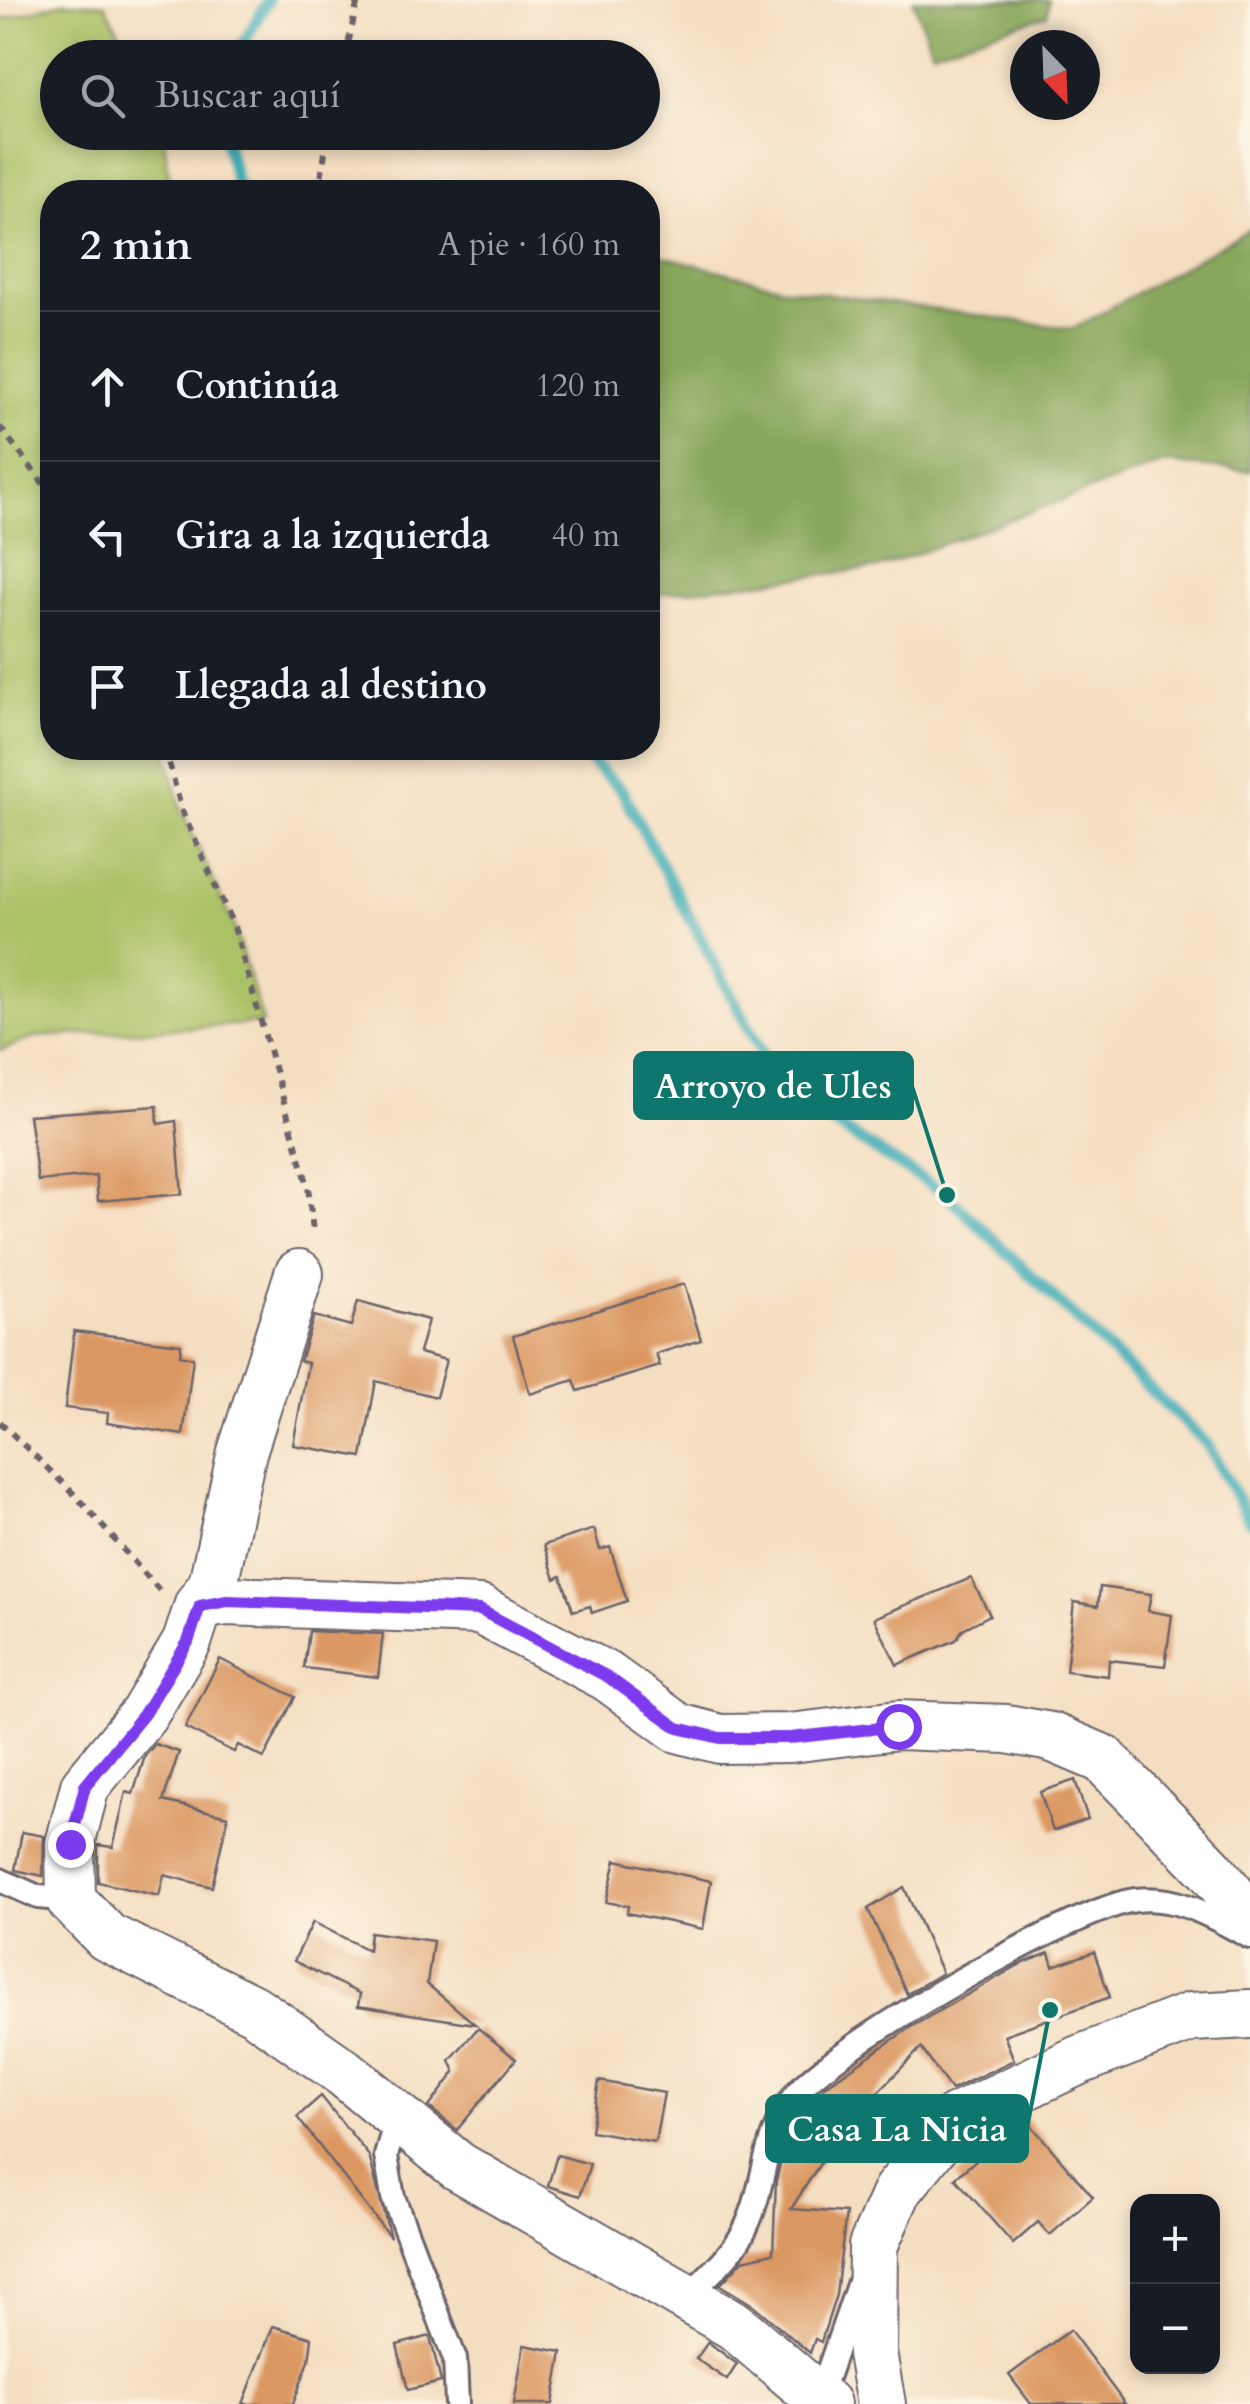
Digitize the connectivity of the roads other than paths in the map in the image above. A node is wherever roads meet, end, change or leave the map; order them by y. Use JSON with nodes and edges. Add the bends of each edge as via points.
{"nodes":[{"id":1,"x":299,"y":1274,"type":"road end"},
{"id":2,"x":200,"y":1606,"type":"junction"},
{"id":3,"x":0,"y":1880,"type":"edge"},
{"id":4,"x":71,"y":1900,"type":"junction"},
{"id":5,"x":1250,"y":1918,"type":"edge"},
{"id":6,"x":1250,"y":1936,"type":"edge"},
{"id":7,"x":1250,"y":2014,"type":"edge"},
{"id":8,"x":396,"y":2116,"type":"junction"},
{"id":9,"x":874,"y":2266,"type":"junction"},
{"id":10,"x":686,"y":2298,"type":"junction"},
{"id":11,"x":817,"y":2402,"type":"edge"},
{"id":12,"x":457,"y":2404,"type":"edge"},
{"id":13,"x":881,"y":2404,"type":"edge"}],
"edges":[{"from":1,"to":2,"type":"street","via":[[242,1452],[212,1584]]},
{"from":2,"to":4,"type":"street","via":[[188,1642],[144,1714],[85,1786],[70,1844]]},
{"from":2,"to":5,"type":"street","via":[[227,1601],[480,1610],[608,1677],[678,1728],[720,1738],[898,1726],[1050,1737],[1103,1759]]},
{"from":3,"to":4,"type":"lane","via":[[38,1898]]},
{"from":4,"to":8,"type":"street","via":[[107,1937],[256,2010]]},
{"from":6,"to":10,"type":"lane","via":[[1181,1902],[1135,1900],[1084,1917],[938,1992],[860,2042],[798,2090],[772,2130],[741,2237]]},
{"from":7,"to":9,"type":"street","via":[[1191,2017],[956,2118],[897,2192],[873,2246]]},
{"from":8,"to":10,"type":"street","via":[[458,2166]]},
{"from":8,"to":12,"type":"lane","via":[[386,2156],[392,2197],[454,2358]]},
{"from":9,"to":11,"type":"lane","via":[[858,2284]]},
{"from":9,"to":13,"type":"street","via":[[872,2353]]},
{"from":10,"to":11,"type":"street","via":[[735,2326]]}]}
